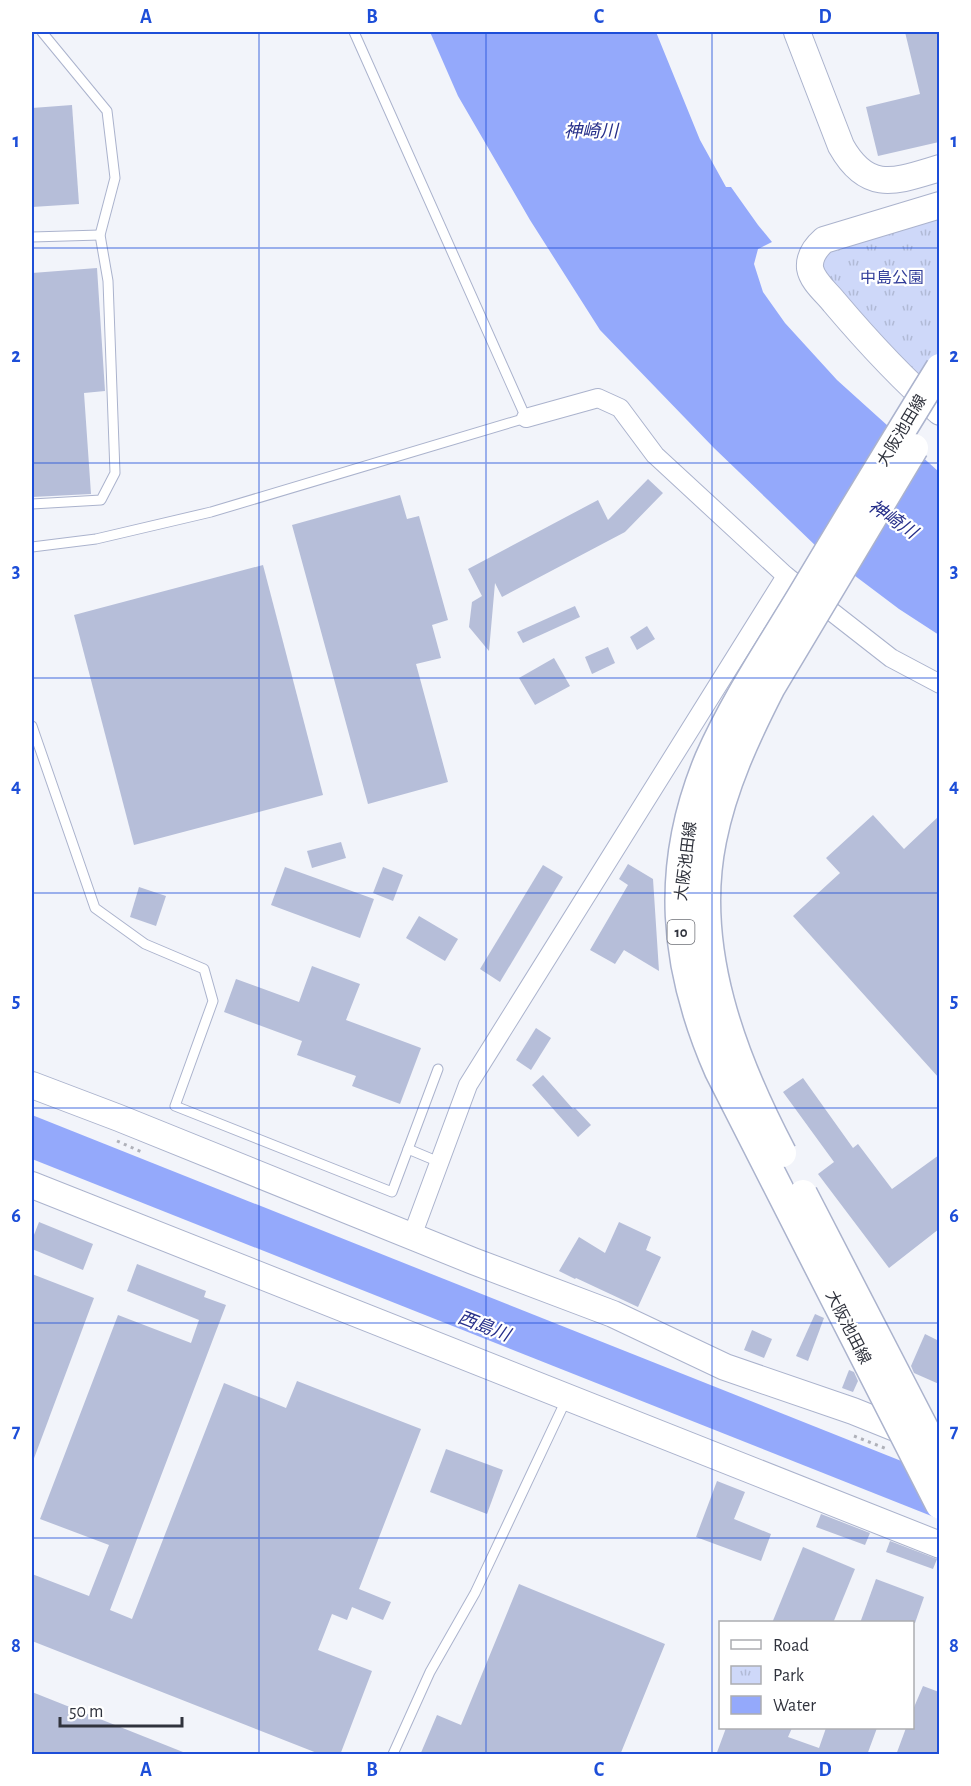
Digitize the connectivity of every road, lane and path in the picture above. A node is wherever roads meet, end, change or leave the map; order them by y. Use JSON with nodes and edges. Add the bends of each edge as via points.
{"nodes":[{"id":1,"x":42,"y":32,"type":"edge"},
{"id":2,"x":354,"y":32,"type":"edge"},
{"id":3,"x":797,"y":32,"type":"edge"},
{"id":4,"x":939,"y":168,"type":"edge"},
{"id":5,"x":939,"y":205,"type":"edge"},
{"id":6,"x":100,"y":235,"type":"junction"},
{"id":7,"x":32,"y":237,"type":"edge"},
{"id":8,"x":939,"y":368,"type":"edge"},
{"id":9,"x":939,"y":405,"type":"edge"},
{"id":10,"x":939,"y":412,"type":"edge"},
{"id":11,"x":526,"y":418,"type":"junction"},
{"id":12,"x":32,"y":504,"type":"edge"},
{"id":13,"x":32,"y":547,"type":"edge"},
{"id":14,"x":786,"y":576,"type":"junction"},
{"id":15,"x":939,"y":684,"type":"edge"},
{"id":16,"x":32,"y":726,"type":"edge"},
{"id":17,"x":438,"y":1069,"type":"dead end"},
{"id":18,"x":32,"y":1085,"type":"edge"},
{"id":19,"x":408,"y":1149,"type":"junction"},
{"id":20,"x":439,"y":1162,"type":"junction"},
{"id":21,"x":32,"y":1185,"type":"edge"},
{"id":22,"x":412,"y":1236,"type":"junction"},
{"id":23,"x":567,"y":1397,"type":"junction"},
{"id":24,"x":939,"y":1446,"type":"edge"},
{"id":25,"x":939,"y":1459,"type":"edge"},
{"id":26,"x":939,"y":1505,"type":"edge"},
{"id":27,"x":939,"y":1545,"type":"edge"},
{"id":28,"x":393,"y":1755,"type":"edge"}],
"edges":[{"from":1,"to":6,"type":"lane","via":[[107,111],[115,178]]},
{"from":2,"to":11,"type":"lane"},
{"from":3,"to":4,"type":"street","via":[[841,146],[859,171],[887,180]]},
{"from":5,"to":10,"type":"street","via":[[824,240],[813,252],[810,268],[817,282],[862,335]]},
{"from":6,"to":7,"type":"lane"},
{"from":6,"to":12,"type":"lane","via":[[108,281],[115,473],[101,500]]},
{"from":8,"to":26,"type":"main road","name":"大阪池田線","number":"10","bridge":true,"via":[[723,729],[691,813],[679,904],[684,962],[705,1039]]},
{"from":9,"to":25,"type":"main road","name":"大阪池田線","number":"10","bridge":true,"via":[[752,724],[719,813],[705,896],[714,979],[756,1100]]},
{"from":11,"to":13,"type":"lane","via":[[211,512],[96,539]]},
{"from":11,"to":14,"type":"street","via":[[598,398],[620,408],[655,455]]},
{"from":14,"to":15,"type":"street","via":[[891,658]]},
{"from":14,"to":20,"type":"street","via":[[468,1085]]},
{"from":16,"to":19,"type":"lane","via":[[95,908],[145,944],[204,969],[213,1001],[176,1106],[392,1192]]},
{"from":17,"to":19,"type":"lane"},
{"from":18,"to":22,"type":"street"},
{"from":19,"to":20,"type":"lane"},
{"from":20,"to":22,"type":"street"},
{"from":21,"to":23,"type":"street"},
{"from":22,"to":24,"type":"street","via":[[613,1314],[725,1367],[853,1411]]},
{"from":23,"to":27,"type":"street"},
{"from":23,"to":28,"type":"lane","via":[[475,1593],[430,1672]]}]}
